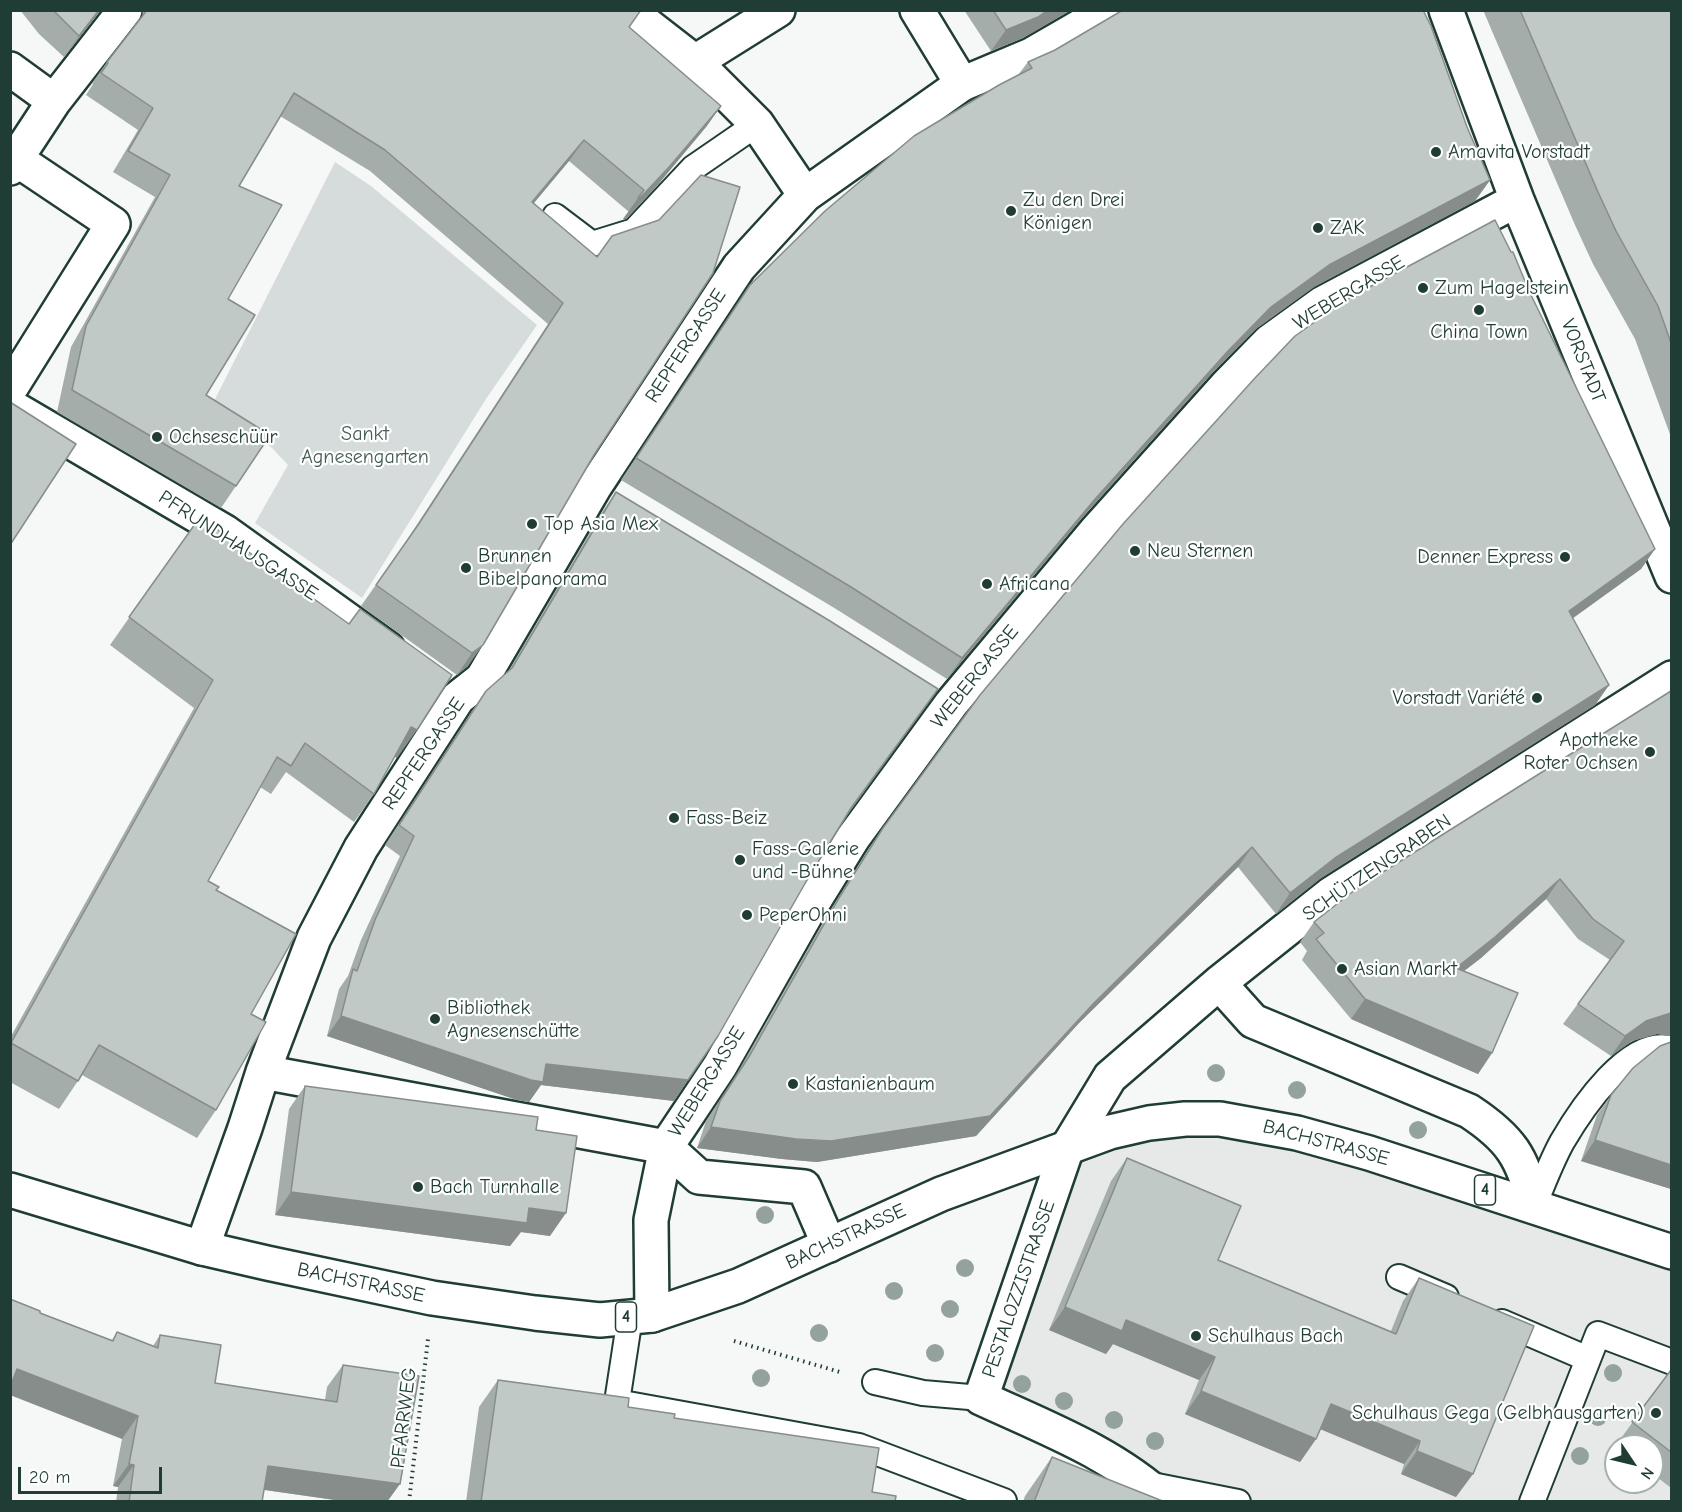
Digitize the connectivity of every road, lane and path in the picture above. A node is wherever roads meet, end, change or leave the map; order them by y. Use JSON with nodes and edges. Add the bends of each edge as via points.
{"nodes":[{"id":1,"x":125,"y":10,"type":"edge"},
{"id":2,"x":628,"y":10,"type":"edge"},
{"id":3,"x":778,"y":10,"type":"edge"},
{"id":4,"x":917,"y":10,"type":"edge"},
{"id":5,"x":1109,"y":10,"type":"edge"},
{"id":6,"x":1450,"y":12,"type":"edge"},
{"id":7,"x":695,"y":62,"type":"junction"},
{"id":8,"x":10,"y":69,"type":"edge"},
{"id":9,"x":962,"y":84,"type":"junction"},
{"id":10,"x":54,"y":101,"type":"junction"},
{"id":11,"x":757,"y":124,"type":"junction"},
{"id":12,"x":14,"y":164,"type":"edge"},
{"id":13,"x":805,"y":195,"type":"junction"},
{"id":14,"x":1517,"y":200,"type":"junction"},
{"id":15,"x":555,"y":216,"type":"dead end"},
{"id":16,"x":10,"y":389,"type":"edge"},
{"id":17,"x":10,"y":406,"type":"edge"},
{"id":18,"x":595,"y":486,"type":"junction"},
{"id":19,"x":625,"y":504,"type":"edge"},
{"id":20,"x":1671,"y":576,"type":"edge"},
{"id":21,"x":409,"y":664,"type":"edge"},
{"id":22,"x":1671,"y":678,"type":"edge"},
{"id":23,"x":922,"y":686,"type":"edge"},
{"id":24,"x":951,"y":704,"type":"junction"},
{"id":25,"x":1219,"y":983,"type":"junction"},
{"id":26,"x":1671,"y":1049,"type":"edge"},
{"id":27,"x":262,"y":1072,"type":"junction"},
{"id":28,"x":666,"y":1147,"type":"junction"},
{"id":29,"x":1067,"y":1148,"type":"junction"},
{"id":30,"x":10,"y":1190,"type":"edge"},
{"id":31,"x":1534,"y":1205,"type":"junction"},
{"id":32,"x":829,"y":1245,"type":"junction"},
{"id":33,"x":202,"y":1248,"type":"junction"},
{"id":34,"x":1671,"y":1252,"type":"edge"},
{"id":35,"x":1400,"y":1277,"type":"dead end"},
{"id":36,"x":641,"y":1316,"type":"junction"},
{"id":37,"x":428,"y":1338,"type":"dead end"},
{"id":38,"x":734,"y":1341,"type":"dead end"},
{"id":39,"x":1588,"y":1359,"type":"junction"},
{"id":40,"x":1671,"y":1362,"type":"edge"},
{"id":41,"x":875,"y":1382,"type":"joint"},
{"id":42,"x":981,"y":1398,"type":"junction"},
{"id":43,"x":1156,"y":1492,"type":"edge"},
{"id":44,"x":1004,"y":1501,"type":"edge"},
{"id":45,"x":409,"y":1502,"type":"edge"},
{"id":46,"x":1238,"y":1502,"type":"edge"},
{"id":47,"x":1532,"y":1502,"type":"edge"}],
"edges":[{"from":1,"to":10,"type":"street"},
{"from":2,"to":7,"type":"street"},
{"from":3,"to":7,"type":"street"},
{"from":4,"to":9,"type":"street"},
{"from":5,"to":9,"type":"street","name":"REPFERGASSE","via":[[1031,55]]},
{"from":6,"to":14,"type":"street","name":"VORSTADT"},
{"from":7,"to":11,"type":"street"},
{"from":8,"to":10,"type":"street"},
{"from":9,"to":13,"type":"street","name":"REPFERGASSE"},
{"from":10,"to":12,"type":"street"},
{"from":11,"to":13,"type":"street"},
{"from":11,"to":15,"type":"lane","via":[[693,168],[634,231],[592,244]]},
{"from":12,"to":16,"type":"street","via":[[113,224]]},
{"from":13,"to":18,"type":"street","name":"REPFERGASSE","via":[[739,267]]},
{"from":14,"to":20,"type":"street","name":"VORSTADT"},
{"from":14,"to":24,"type":"street","name":"WEBERGASSE","via":[[1323,303],[1269,342],[1095,532]]},
{"from":17,"to":21,"type":"street","name":"PFRUNDHAUSGASSE","via":[[225,532]]},
{"from":18,"to":19,"type":"street"},
{"from":18,"to":27,"type":"street","name":"REPFERGASSE","via":[[482,679],[448,691],[319,928]]},
{"from":22,"to":25,"type":"street","name":"SCHÜTZENGRABEN","via":[[1331,894]]},
{"from":23,"to":24,"type":"street"},
{"from":24,"to":28,"type":"street","name":"WEBERGASSE","via":[[853,838],[720,1066]]},
{"from":25,"to":29,"type":"street","name":"SCHÜTZENGRABEN","via":[[1110,1077]]},
{"from":25,"to":31,"type":"street","via":[[1253,1021],[1469,1111],[1491,1125],[1517,1156]]},
{"from":26,"to":31,"type":"lane","via":[[1663,1046],[1637,1053],[1598,1091],[1562,1143]]},
{"from":27,"to":28,"type":"street"},
{"from":27,"to":33,"type":"street","name":"REPFERGASSE"},
{"from":28,"to":32,"type":"street","via":[[699,1177],[804,1187]]},
{"from":28,"to":36,"type":"street","name":"WEBERGASSE","via":[[651,1220]]},
{"from":29,"to":31,"type":"street","name":"BACHSTRASSE","number":"4","via":[[1149,1123],[1220,1119],[1297,1133]]},
{"from":29,"to":32,"type":"street","name":"BACHSTRASSE","number":"4","via":[[941,1194]]},
{"from":29,"to":42,"type":"street","name":"PESTALOZZISTRASSE"},
{"from":30,"to":33,"type":"street","name":"BACHSTRASSE","number":"4"},
{"from":31,"to":34,"type":"street","name":"BACHSTRASSE","number":"4"},
{"from":32,"to":36,"type":"street","name":"BACHSTRASSE","number":"4","via":[[738,1286]]},
{"from":33,"to":36,"type":"street","name":"BACHSTRASSE","number":"4","via":[[432,1298],[600,1320]]},
{"from":35,"to":39,"type":"lane"},
{"from":36,"to":44,"type":"lane","via":[[617,1402],[859,1446]]},
{"from":37,"to":45,"type":"path","name":"PFARRWEG"},
{"from":38,"to":41,"type":"path"},
{"from":39,"to":40,"type":"lane","via":[[1598,1334]]},
{"from":39,"to":47,"type":"lane"},
{"from":41,"to":42,"type":"lane","via":[[923,1393]]},
{"from":42,"to":43,"type":"street","name":"PESTALOZZISTRASSE","via":[[1095,1451]]},
{"from":43,"to":46,"type":"lane"}]}
